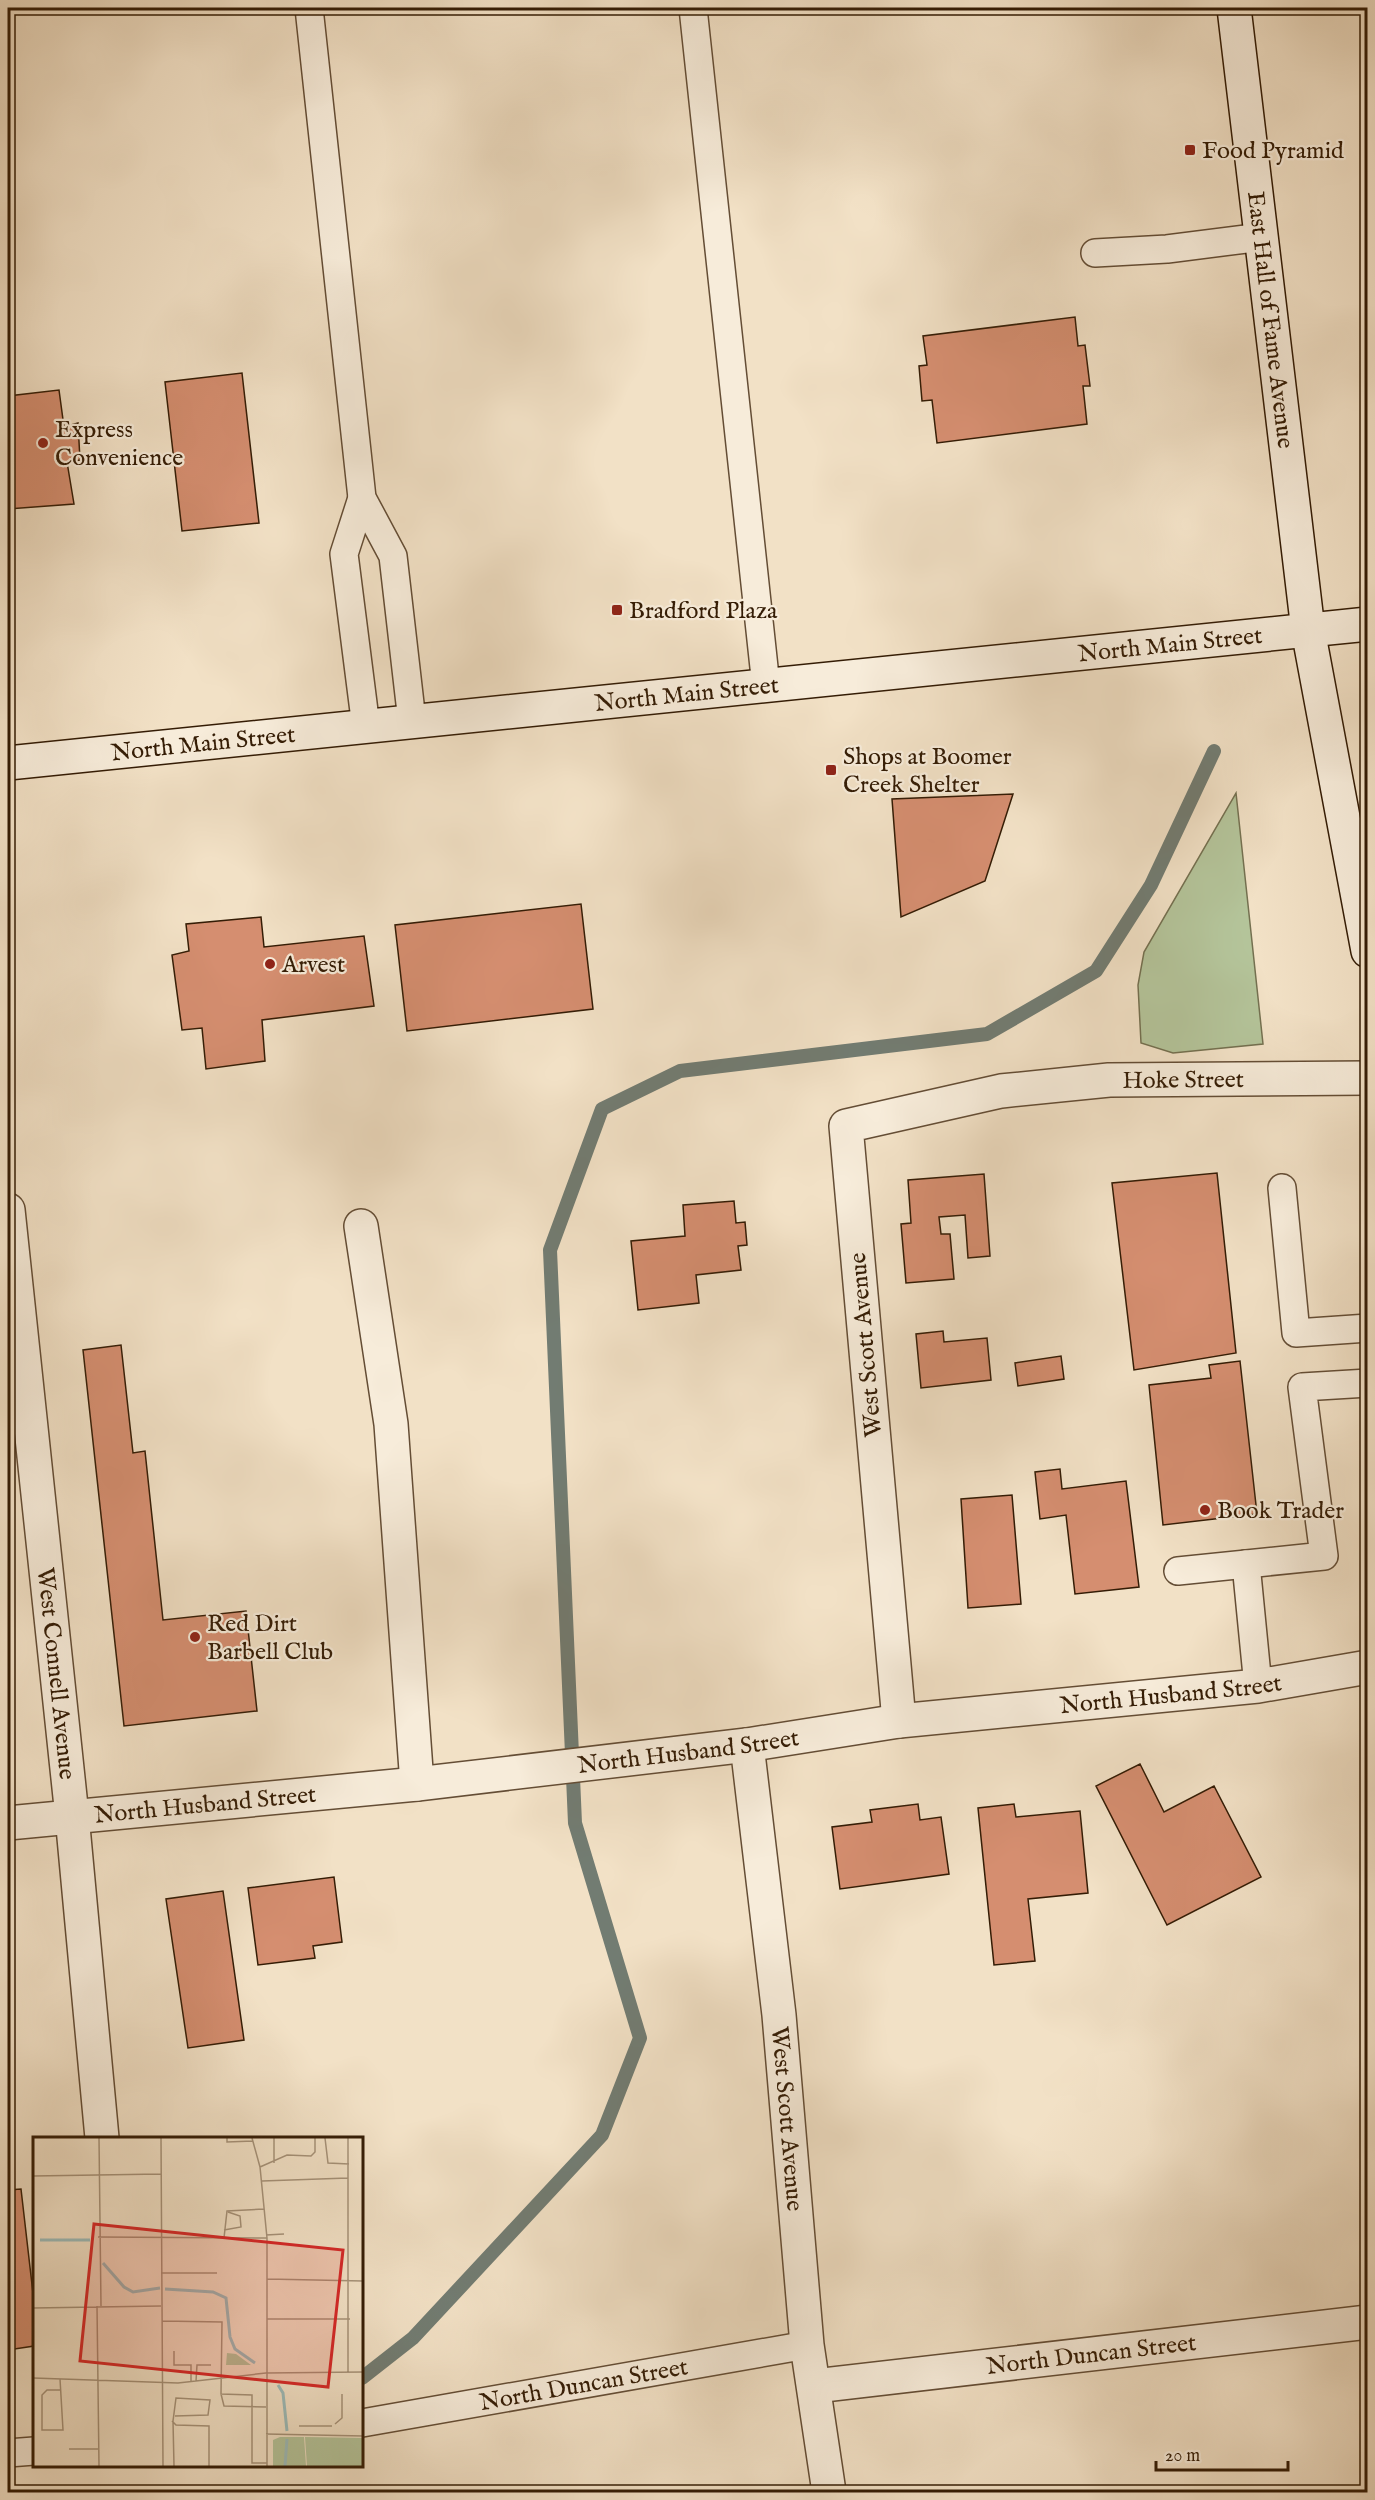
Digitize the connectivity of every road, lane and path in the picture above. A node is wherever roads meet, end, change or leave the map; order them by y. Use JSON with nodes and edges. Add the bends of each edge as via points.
{"nodes":[{"id":1,"x":309,"y":8,"type":"edge"},
{"id":2,"x":693,"y":8,"type":"edge"},
{"id":3,"x":1233,"y":8,"type":"edge"},
{"id":4,"x":1262,"y":237,"type":"junction"},
{"id":5,"x":1095,"y":253,"type":"dead end"},
{"id":6,"x":362,"y":498,"type":"junction"},
{"id":7,"x":1368,"y":624,"type":"edge"},
{"id":8,"x":1308,"y":630,"type":"junction"},
{"id":9,"x":766,"y":686,"type":"junction"},
{"id":10,"x":412,"y":721,"type":"junction"},
{"id":11,"x":366,"y":727,"type":"junction"},
{"id":12,"x":8,"y":763,"type":"edge"},
{"id":13,"x":1368,"y":951,"type":"edge"},
{"id":14,"x":1368,"y":1078,"type":"edge"},
{"id":15,"x":1001,"y":1091,"type":"joint"},
{"id":16,"x":1282,"y":1188,"type":"dead end"},
{"id":17,"x":8,"y":1210,"type":"edge"},
{"id":18,"x":361,"y":1226,"type":"dead end"},
{"id":19,"x":1368,"y":1328,"type":"edge"},
{"id":20,"x":1368,"y":1383,"type":"edge"},
{"id":21,"x":1246,"y":1564,"type":"junction"},
{"id":22,"x":1178,"y":1570,"type":"dead end"},
{"id":23,"x":1368,"y":1667,"type":"edge"},
{"id":24,"x":1258,"y":1686,"type":"junction"},
{"id":25,"x":899,"y":1721,"type":"junction"},
{"id":26,"x":747,"y":1745,"type":"junction"},
{"id":27,"x":417,"y":1784,"type":"junction"},
{"id":28,"x":72,"y":1816,"type":"junction"},
{"id":29,"x":8,"y":1823,"type":"edge"},
{"id":30,"x":102,"y":2137,"type":"edge"},
{"id":31,"x":1368,"y":2322,"type":"edge"},
{"id":32,"x":807,"y":2345,"type":"junction"},
{"id":33,"x":815,"y":2386,"type":"junction"},
{"id":34,"x":363,"y":2423,"type":"edge"},
{"id":35,"x":33,"y":2451,"type":"edge"},
{"id":36,"x":8,"y":2453,"type":"edge"},
{"id":37,"x":829,"y":2493,"type":"edge"}],
"edges":[{"from":1,"to":6,"type":"lane"},
{"from":2,"to":9,"type":"lane"},
{"from":3,"to":4,"type":"street","name":"East Hall of Fame Avenue"},
{"from":4,"to":5,"type":"lane"},
{"from":4,"to":8,"type":"street","name":"East Hall of Fame Avenue"},
{"from":6,"to":10,"type":"lane","via":[[393,556]]},
{"from":6,"to":11,"type":"lane","via":[[344,554]]},
{"from":7,"to":8,"type":"street","name":"North Main Street"},
{"from":8,"to":9,"type":"street","name":"North Main Street"},
{"from":8,"to":13,"type":"street","name":"East Hall of Fame Avenue"},
{"from":9,"to":10,"type":"street","name":"North Main Street"},
{"from":10,"to":11,"type":"street","name":"North Main Street"},
{"from":11,"to":12,"type":"street","name":"North Main Street"},
{"from":14,"to":15,"type":"street","name":"Hoke Street","via":[[1109,1080]]},
{"from":15,"to":25,"type":"street","name":"West Scott Avenue","via":[[846,1126]]},
{"from":16,"to":19,"type":"lane","via":[[1296,1333]]},
{"from":17,"to":28,"type":"street","name":"West Connell Avenue"},
{"from":18,"to":27,"type":"street","via":[[391,1424]]},
{"from":20,"to":21,"type":"lane","via":[[1302,1387],[1324,1556]]},
{"from":21,"to":22,"type":"lane"},
{"from":21,"to":24,"type":"lane"},
{"from":23,"to":24,"type":"street","name":"North Husband Street"},
{"from":24,"to":25,"type":"street","name":"North Husband Street"},
{"from":25,"to":26,"type":"street","name":"North Husband Street"},
{"from":26,"to":27,"type":"street","name":"North Husband Street"},
{"from":26,"to":32,"type":"street","name":"West Scott Avenue","via":[[779,2015]]},
{"from":27,"to":28,"type":"street","name":"North Husband Street"},
{"from":28,"to":29,"type":"street","name":"North Husband Street"},
{"from":28,"to":30,"type":"street","name":"West Connell Avenue"},
{"from":31,"to":33,"type":"street","name":"North Duncan Street"},
{"from":32,"to":33,"type":"street","name":"West Scott Avenue"},
{"from":32,"to":34,"type":"lane","name":"North Duncan Street"},
{"from":33,"to":37,"type":"street","name":"West Scott Avenue"},
{"from":35,"to":36,"type":"lane"}]}
